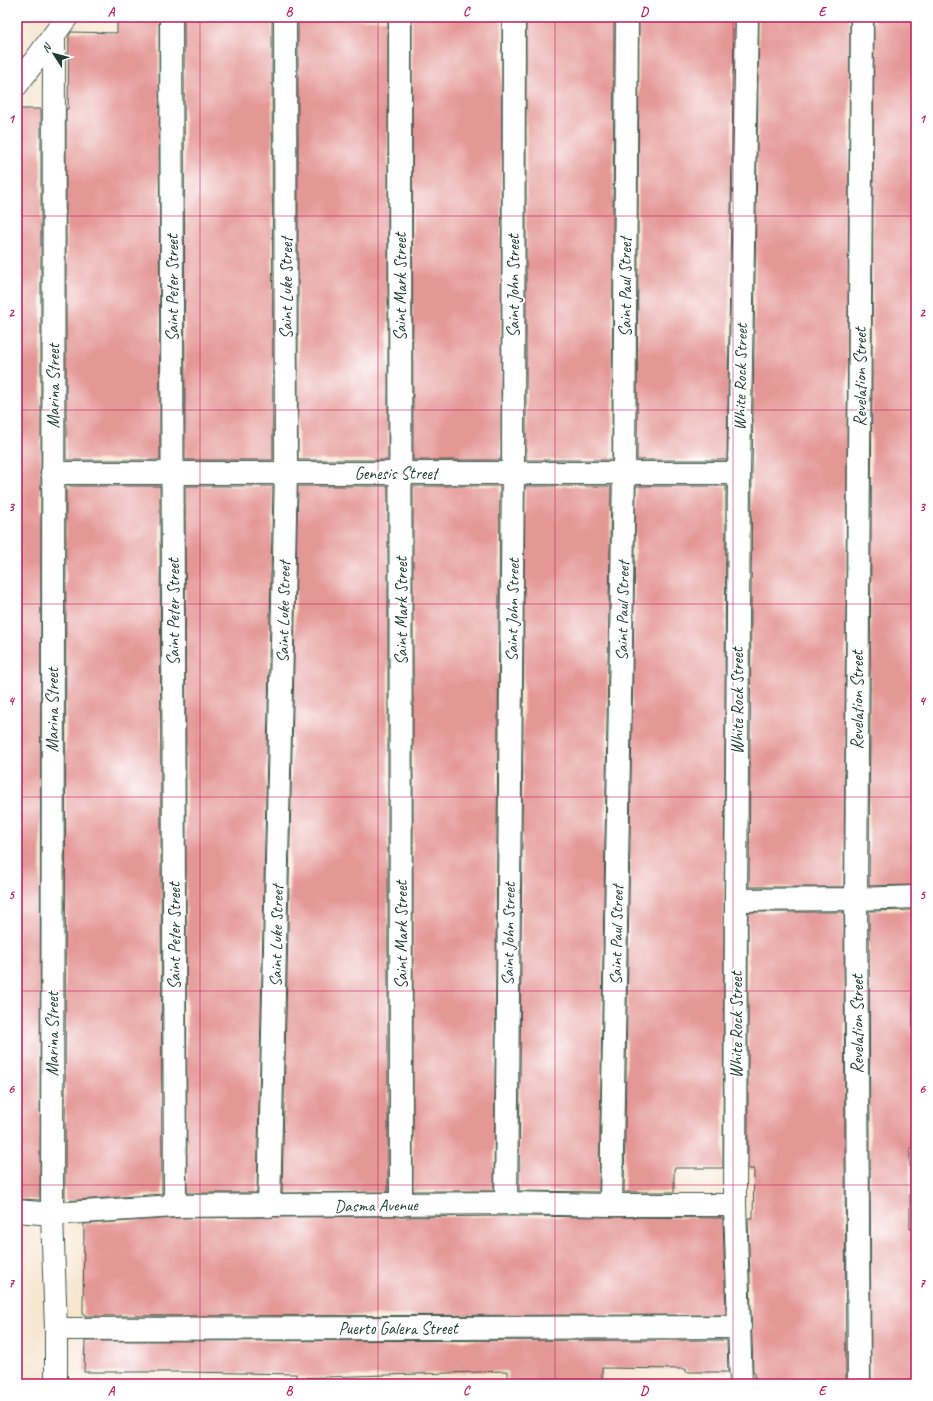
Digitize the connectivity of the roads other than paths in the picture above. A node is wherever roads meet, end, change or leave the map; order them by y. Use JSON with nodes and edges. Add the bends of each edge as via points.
{"nodes":[{"id":1,"x":67,"y":17,"type":"edge"},
{"id":2,"x":171,"y":17,"type":"edge"},
{"id":3,"x":285,"y":17,"type":"edge"},
{"id":4,"x":400,"y":17,"type":"edge"},
{"id":5,"x":514,"y":17,"type":"edge"},
{"id":6,"x":627,"y":17,"type":"edge"},
{"id":7,"x":747,"y":17,"type":"edge"},
{"id":8,"x":862,"y":17,"type":"edge"},
{"id":9,"x":54,"y":35,"type":"junction"},
{"id":10,"x":17,"y":85,"type":"edge"},
{"id":11,"x":52,"y":473,"type":"junction"},
{"id":12,"x":173,"y":473,"type":"junction"},
{"id":13,"x":286,"y":473,"type":"junction"},
{"id":14,"x":401,"y":473,"type":"junction"},
{"id":15,"x":513,"y":473,"type":"junction"},
{"id":16,"x":624,"y":473,"type":"junction"},
{"id":17,"x":739,"y":473,"type":"junction"},
{"id":18,"x":916,"y":898,"type":"edge"},
{"id":19,"x":856,"y":899,"type":"junction"},
{"id":20,"x":736,"y":900,"type":"junction"},
{"id":21,"x":506,"y":1203,"type":"junction"},
{"id":22,"x":735,"y":1204,"type":"junction"},
{"id":23,"x":401,"y":1205,"type":"junction"},
{"id":24,"x":611,"y":1205,"type":"junction"},
{"id":25,"x":175,"y":1206,"type":"junction"},
{"id":26,"x":269,"y":1206,"type":"junction"},
{"id":27,"x":17,"y":1211,"type":"edge"},
{"id":28,"x":52,"y":1214,"type":"junction"},
{"id":29,"x":740,"y":1326,"type":"junction"},
{"id":30,"x":56,"y":1330,"type":"junction"},
{"id":31,"x":56,"y":1384,"type":"edge"},
{"id":32,"x":741,"y":1384,"type":"edge"},
{"id":33,"x":859,"y":1384,"type":"edge"}],
"edges":[{"from":1,"to":9,"type":"street"},
{"from":2,"to":12,"type":"street","name":"Saint Peter Street"},
{"from":3,"to":13,"type":"street","name":"Saint Luke Street"},
{"from":4,"to":14,"type":"street","name":"Saint Mark Street"},
{"from":5,"to":15,"type":"street","name":"Saint John Street"},
{"from":6,"to":16,"type":"street","name":"Saint Paul Street"},
{"from":7,"to":17,"type":"street","name":"White Rock Street"},
{"from":8,"to":19,"type":"street","name":"Revelation Street"},
{"from":9,"to":10,"type":"street"},
{"from":9,"to":11,"type":"street","name":"Marina Street"},
{"from":11,"to":12,"type":"street","name":"Genesis Street"},
{"from":11,"to":28,"type":"street","name":"Marina Street"},
{"from":12,"to":13,"type":"street","name":"Genesis Street"},
{"from":12,"to":25,"type":"street","name":"Saint Peter Street"},
{"from":13,"to":14,"type":"street","name":"Genesis Street"},
{"from":13,"to":26,"type":"street","name":"Saint Luke Street"},
{"from":14,"to":15,"type":"street","name":"Genesis Street"},
{"from":14,"to":23,"type":"street","name":"Saint Mark Street"},
{"from":15,"to":16,"type":"street","name":"Genesis Street"},
{"from":15,"to":21,"type":"street","name":"Saint John Street"},
{"from":16,"to":17,"type":"street","name":"Genesis Street"},
{"from":16,"to":24,"type":"street","name":"Saint Paul Street"},
{"from":17,"to":20,"type":"street","name":"White Rock Street"},
{"from":18,"to":19,"type":"street"},
{"from":19,"to":20,"type":"street"},
{"from":19,"to":33,"type":"street","name":"Revelation Street"},
{"from":20,"to":22,"type":"street","name":"White Rock Street"},
{"from":21,"to":23,"type":"street","name":"Dasma Avenue"},
{"from":21,"to":24,"type":"street","name":"Dasma Avenue"},
{"from":22,"to":24,"type":"street","name":"Dasma Avenue"},
{"from":22,"to":29,"type":"street","name":"White Rock Street"},
{"from":23,"to":26,"type":"street","name":"Dasma Avenue"},
{"from":25,"to":26,"type":"street","name":"Dasma Avenue"},
{"from":25,"to":28,"type":"street","name":"Dasma Avenue"},
{"from":27,"to":28,"type":"street","name":"Dasma Avenue"},
{"from":28,"to":30,"type":"street","name":"Marina Street"},
{"from":29,"to":30,"type":"street","name":"Puerto Galera Street"},
{"from":29,"to":32,"type":"street","name":"White Rock Street"},
{"from":30,"to":31,"type":"street","name":"Marina Street"}]}
